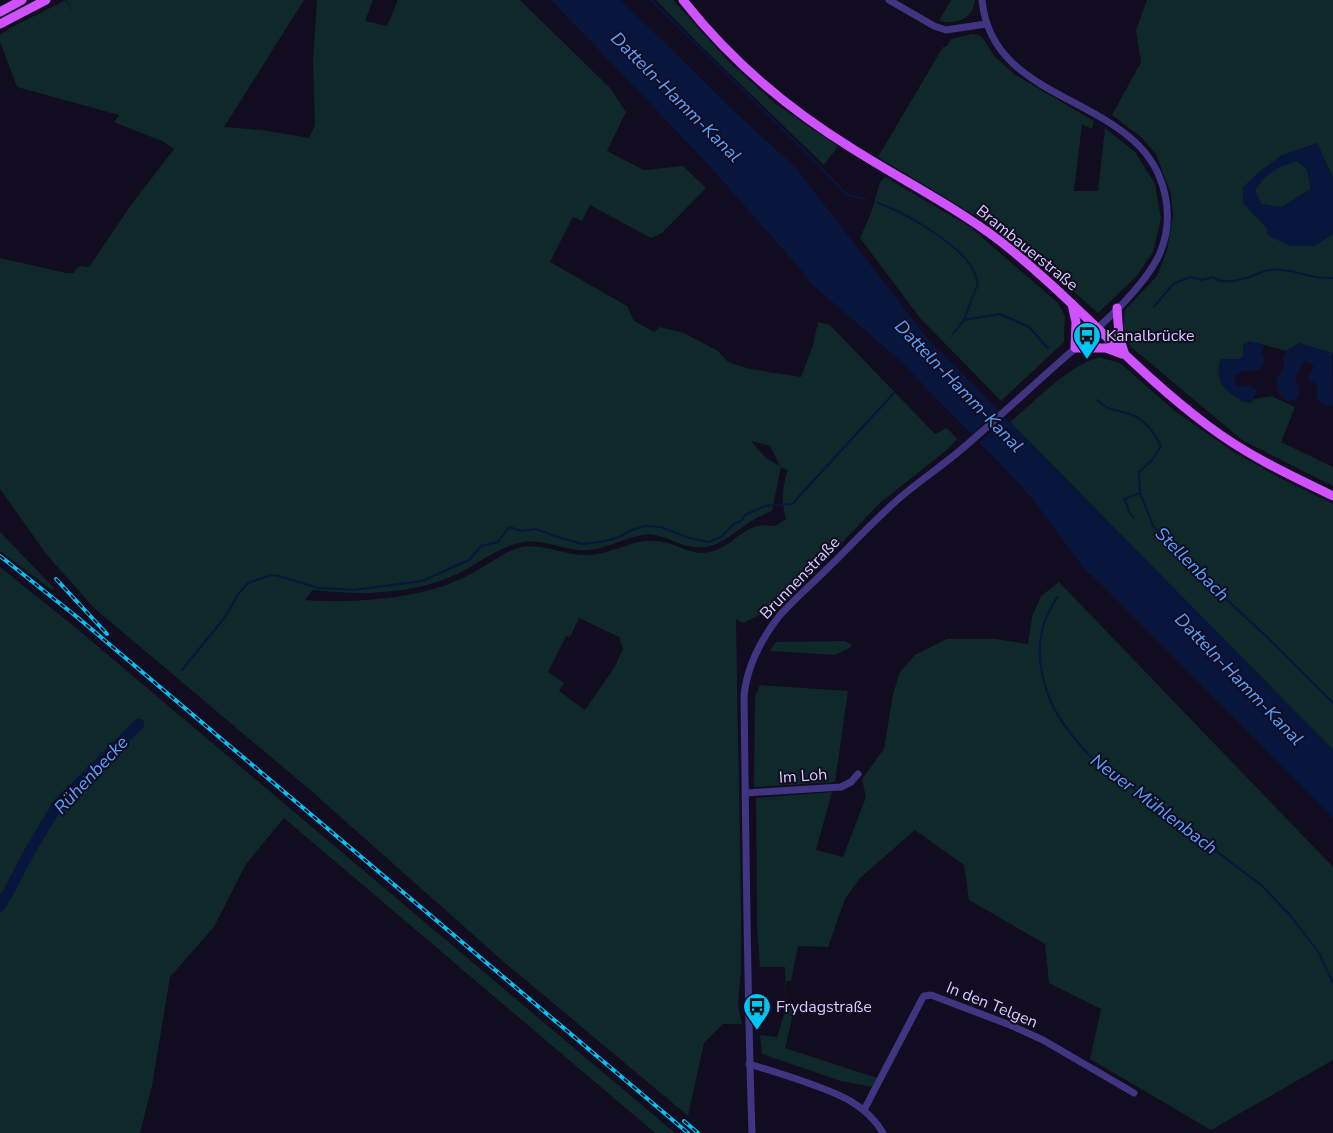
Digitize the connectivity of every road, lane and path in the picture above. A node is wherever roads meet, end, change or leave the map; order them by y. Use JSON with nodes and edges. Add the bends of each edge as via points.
{"nodes":[{"id":1,"x":22,"y":0,"type":"edge"},
{"id":2,"x":46,"y":0,"type":"edge"},
{"id":3,"x":682,"y":0,"type":"edge"},
{"id":4,"x":889,"y":0,"type":"edge"},
{"id":5,"x":982,"y":0,"type":"edge"},
{"id":6,"x":0,"y":12,"type":"edge"},
{"id":7,"x":0,"y":24,"type":"edge"},
{"id":8,"x":986,"y":24,"type":"junction"},
{"id":9,"x":1071,"y":303,"type":"junction"},
{"id":10,"x":1117,"y":308,"type":"junction"},
{"id":11,"x":1098,"y":328,"type":"junction"},
{"id":12,"x":1075,"y":348,"type":"junction"},
{"id":13,"x":1125,"y":354,"type":"junction"},
{"id":14,"x":1333,"y":496,"type":"edge"},
{"id":15,"x":858,"y":774,"type":"dead end"},
{"id":16,"x":746,"y":793,"type":"junction"},
{"id":17,"x":749,"y":1064,"type":"junction"},
{"id":18,"x":1134,"y":1092,"type":"dead end"},
{"id":19,"x":864,"y":1110,"type":"junction"},
{"id":20,"x":752,"y":1133,"type":"edge"},
{"id":21,"x":884,"y":1133,"type":"edge"}],
"edges":[{"from":1,"to":6,"type":"main road"},
{"from":2,"to":7,"type":"main road"},
{"from":3,"to":9,"type":"main road","name":"Brambauerstraße","via":[[724,48],[782,100],[852,149],[976,224]]},
{"from":4,"to":8,"type":"street","via":[[946,30]]},
{"from":5,"to":8,"type":"street","name":"Brunnenstraße"},
{"from":8,"to":10,"type":"street","name":"Brunnenstraße","via":[[996,45],[1014,66],[1122,131],[1143,150],[1157,171],[1167,208],[1164,243],[1154,264]]},
{"from":9,"to":11,"type":"main road","name":"Brambauerstraße"},
{"from":9,"to":12,"type":"main road","via":[[1076,322]]},
{"from":10,"to":11,"type":"street","name":"Brunnenstraße"},
{"from":10,"to":13,"type":"main road","via":[[1119,336]]},
{"from":11,"to":12,"type":"street","name":"Brunnenstraße"},
{"from":11,"to":13,"type":"main road","name":"Brambauerstraße"},
{"from":12,"to":13,"type":"main road","via":[[1106,348]]},
{"from":12,"to":16,"type":"street","name":"Brunnenstraße","via":[[964,448],[895,502],[790,604],[765,634],[749,669],[745,688]]},
{"from":13,"to":14,"type":"main road","name":"Brambauerstraße","via":[[1183,407],[1222,436],[1270,465]]},
{"from":15,"to":16,"type":"street","name":"Im Loh","via":[[841,787]]},
{"from":16,"to":17,"type":"street","name":"Brunnenstraße"},
{"from":17,"to":19,"type":"street","via":[[842,1095]]},
{"from":17,"to":20,"type":"street","name":"Brunnenstraße"},
{"from":18,"to":19,"type":"street","name":"In den Telgen","via":[[1043,1040],[927,995],[922,998]]},
{"from":19,"to":21,"type":"street"}]}
